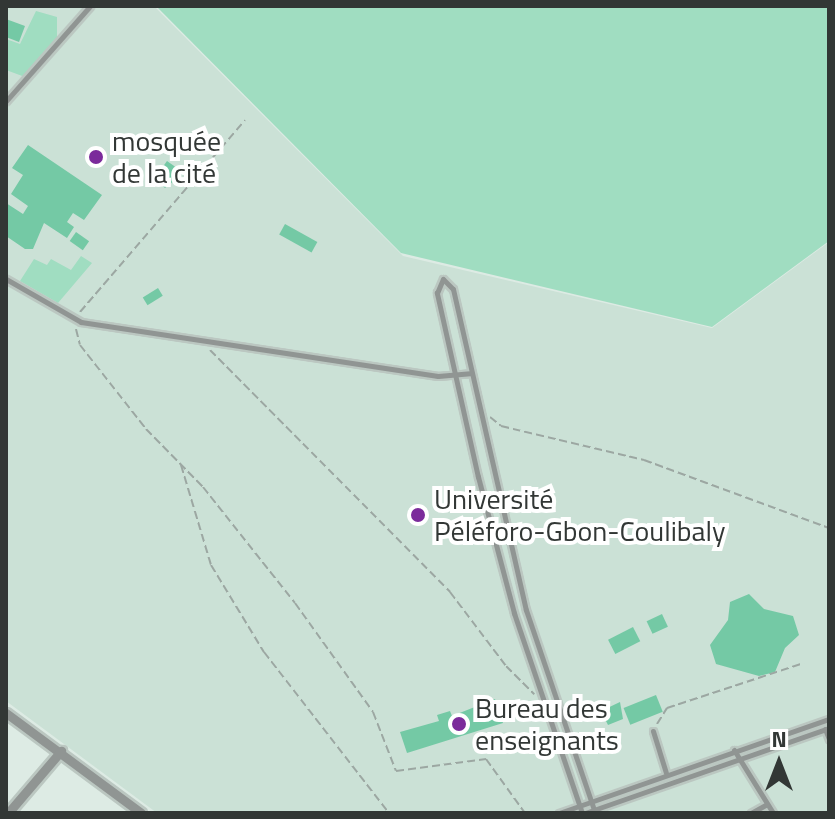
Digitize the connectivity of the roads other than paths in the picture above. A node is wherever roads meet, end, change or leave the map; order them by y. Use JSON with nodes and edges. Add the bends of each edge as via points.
{"nodes":[{"id":1,"x":90,"y":6,"type":"edge"},
{"id":2,"x":6,"y":101,"type":"edge"},
{"id":3,"x":6,"y":279,"type":"edge"},
{"id":4,"x":470,"y":373,"type":"junction"},
{"id":5,"x":454,"y":375,"type":"junction"},
{"id":6,"x":526,"y":610,"type":"junction"},
{"id":7,"x":514,"y":613,"type":"junction"},
{"id":8,"x":6,"y":713,"type":"edge"},
{"id":9,"x":829,"y":719,"type":"edge"},
{"id":10,"x":787,"y":721,"type":"dead end"},
{"id":11,"x":827,"y":728,"type":"edge"},
{"id":12,"x":653,"y":731,"type":"road end"},
{"id":13,"x":790,"y":731,"type":"junction"},
{"id":14,"x":829,"y":739,"type":"edge"},
{"id":15,"x":734,"y":750,"type":"junction"},
{"id":16,"x":61,"y":751,"type":"junction"},
{"id":17,"x":739,"y":759,"type":"junction"},
{"id":18,"x":666,"y":773,"type":"junction"},
{"id":19,"x":590,"y":799,"type":"junction"},
{"id":20,"x":578,"y":804,"type":"junction"},
{"id":21,"x":767,"y":804,"type":"junction"},
{"id":22,"x":594,"y":811,"type":"edge"},
{"id":23,"x":8,"y":813,"type":"edge"},
{"id":24,"x":141,"y":813,"type":"edge"},
{"id":25,"x":559,"y":813,"type":"edge"},
{"id":26,"x":584,"y":813,"type":"edge"},
{"id":27,"x":751,"y":813,"type":"edge"},
{"id":28,"x":773,"y":813,"type":"edge"}],
"edges":[{"from":1,"to":2,"type":"lane"},
{"from":3,"to":5,"type":"lane","via":[[76,319]]},
{"from":4,"to":5,"type":"lane"},
{"from":4,"to":5,"type":"lane","via":[[453,289],[443,279],[437,293]]},
{"from":4,"to":6,"type":"lane"},
{"from":5,"to":7,"type":"lane"},
{"from":6,"to":7,"type":"lane"},
{"from":6,"to":19,"type":"lane"},
{"from":7,"to":20,"type":"lane"},
{"from":8,"to":16,"type":"street"},
{"from":9,"to":13,"type":"lane"},
{"from":10,"to":13,"type":"lane"},
{"from":11,"to":14,"type":"lane"},
{"from":11,"to":17,"type":"lane"},
{"from":12,"to":18,"type":"lane"},
{"from":13,"to":15,"type":"lane"},
{"from":15,"to":17,"type":"lane"},
{"from":15,"to":18,"type":"lane"},
{"from":16,"to":23,"type":"street"},
{"from":16,"to":24,"type":"street"},
{"from":17,"to":21,"type":"lane"},
{"from":17,"to":22,"type":"lane"},
{"from":18,"to":19,"type":"lane"},
{"from":19,"to":20,"type":"lane"},
{"from":19,"to":22,"type":"lane"},
{"from":20,"to":25,"type":"lane"},
{"from":20,"to":26,"type":"lane"},
{"from":21,"to":27,"type":"lane"},
{"from":21,"to":28,"type":"lane"},
{"from":22,"to":26,"type":"lane"}]}
